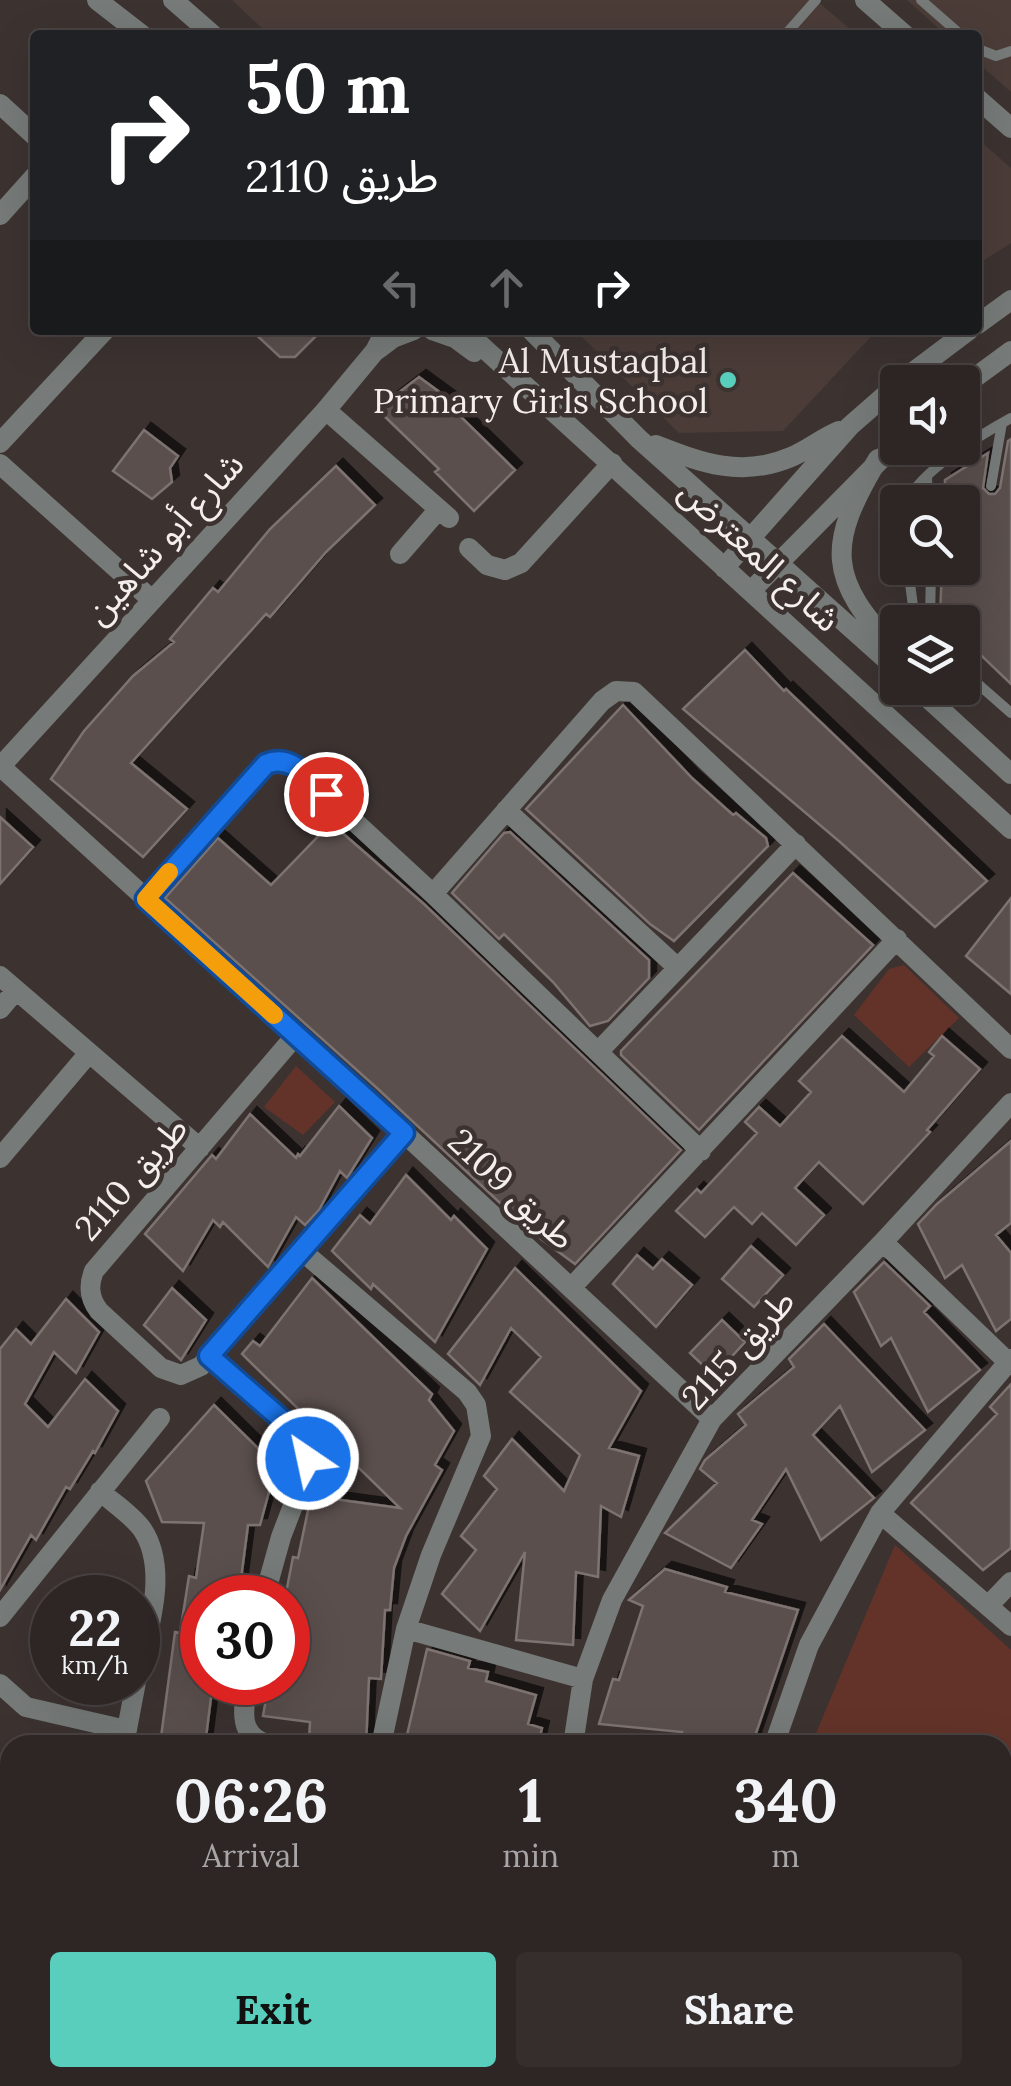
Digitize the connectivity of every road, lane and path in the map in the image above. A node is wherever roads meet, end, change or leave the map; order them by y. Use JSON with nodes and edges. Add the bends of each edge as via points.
{"nodes":[{"id":1,"x":98,"y":0,"type":"edge"},
{"id":2,"x":816,"y":0,"type":"edge"},
{"id":3,"x":865,"y":0,"type":"edge"},
{"id":4,"x":921,"y":0,"type":"edge"},
{"id":5,"x":184,"y":4,"type":"edge"},
{"id":6,"x":136,"y":30,"type":"edge"},
{"id":7,"x":208,"y":30,"type":"edge"},
{"id":8,"x":789,"y":30,"type":"edge"},
{"id":9,"x":899,"y":30,"type":"edge"},
{"id":10,"x":955,"y":30,"type":"edge"},
{"id":11,"x":982,"y":51,"type":"edge"},
{"id":12,"x":1011,"y":51,"type":"edge"},
{"id":13,"x":982,"y":102,"type":"edge"},
{"id":14,"x":0,"y":104,"type":"edge"},
{"id":15,"x":1008,"y":120,"type":"edge"},
{"id":16,"x":30,"y":131,"type":"edge"},
{"id":17,"x":30,"y":182,"type":"edge"},
{"id":18,"x":0,"y":215,"type":"edge"},
{"id":19,"x":1011,"y":300,"type":"edge"},
{"id":20,"x":982,"y":321,"type":"edge"},
{"id":21,"x":100,"y":335,"type":"edge"},
{"id":22,"x":383,"y":335,"type":"edge"},
{"id":23,"x":401,"y":335,"type":"edge"},
{"id":24,"x":446,"y":335,"type":"edge"},
{"id":25,"x":470,"y":335,"type":"edge"},
{"id":26,"x":536,"y":335,"type":"edge"},
{"id":27,"x":962,"y":335,"type":"edge"},
{"id":28,"x":375,"y":351,"type":"junction"},
{"id":29,"x":1011,"y":351,"type":"edge"},
{"id":30,"x":922,"y":365,"type":"edge"},
{"id":31,"x":980,"y":374,"type":"edge"},
{"id":32,"x":531,"y":389,"type":"junction"},
{"id":33,"x":880,"y":399,"type":"edge"},
{"id":34,"x":326,"y":410,"type":"junction"},
{"id":35,"x":1006,"y":420,"type":"edge"},
{"id":36,"x":850,"y":426,"type":"junction"},
{"id":37,"x":640,"y":438,"type":"junction"},
{"id":38,"x":0,"y":443,"type":"edge"},
{"id":39,"x":878,"y":458,"type":"joint"},
{"id":40,"x":612,"y":463,"type":"junction"},
{"id":41,"x":0,"y":464,"type":"edge"},
{"id":42,"x":927,"y":477,"type":"junction"},
{"id":43,"x":917,"y":485,"type":"edge"},
{"id":44,"x":927,"y":485,"type":"edge"},
{"id":45,"x":991,"y":486,"type":"dead end"},
{"id":46,"x":753,"y":538,"type":"junction"},
{"id":47,"x":469,"y":548,"type":"dead end"},
{"id":48,"x":400,"y":554,"type":"dead end"},
{"id":49,"x":780,"y":561,"type":"junction"},
{"id":50,"x":724,"y":568,"type":"junction"},
{"id":51,"x":751,"y":592,"type":"junction"},
{"id":52,"x":152,"y":600,"type":"junction"},
{"id":53,"x":880,"y":633,"type":"edge"},
{"id":54,"x":880,"y":653,"type":"edge"},
{"id":55,"x":980,"y":685,"type":"edge"},
{"id":56,"x":935,"y":705,"type":"edge"},
{"id":57,"x":942,"y":705,"type":"edge"},
{"id":58,"x":1011,"y":712,"type":"edge"},
{"id":59,"x":950,"y":719,"type":"junction"},
{"id":60,"x":0,"y":767,"type":"edge"},
{"id":61,"x":1011,"y":774,"type":"edge"},
{"id":62,"x":506,"y":810,"type":"junction"},
{"id":63,"x":1011,"y":829,"type":"edge"},
{"id":64,"x":796,"y":844,"type":"junction"},
{"id":65,"x":432,"y":894,"type":"junction"},
{"id":66,"x":146,"y":899,"type":"junction"},
{"id":67,"x":897,"y":939,"type":"junction"},
{"id":68,"x":678,"y":968,"type":"junction"},
{"id":69,"x":8,"y":983,"type":"edge"},
{"id":70,"x":0,"y":1010,"type":"edge"},
{"id":71,"x":296,"y":1035,"type":"junction"},
{"id":72,"x":1011,"y":1049,"type":"edge"},
{"id":73,"x":598,"y":1052,"type":"junction"},
{"id":74,"x":89,"y":1053,"type":"junction"},
{"id":75,"x":1011,"y":1103,"type":"edge"},
{"id":76,"x":404,"y":1133,"type":"junction"},
{"id":77,"x":200,"y":1148,"type":"junction"},
{"id":78,"x":701,"y":1152,"type":"junction"},
{"id":79,"x":0,"y":1158,"type":"edge"},
{"id":80,"x":883,"y":1242,"type":"junction"},
{"id":81,"x":302,"y":1251,"type":"junction"},
{"id":82,"x":571,"y":1288,"type":"junction"},
{"id":83,"x":209,"y":1356,"type":"junction"},
{"id":84,"x":1009,"y":1360,"type":"edge"},
{"id":85,"x":160,"y":1418,"type":"dead end"},
{"id":86,"x":712,"y":1419,"type":"junction"},
{"id":87,"x":100,"y":1492,"type":"junction"},
{"id":88,"x":880,"y":1513,"type":"junction"},
{"id":89,"x":154,"y":1575,"type":"edge"},
{"id":90,"x":270,"y":1575,"type":"edge"},
{"id":91,"x":1011,"y":1582,"type":"edge"},
{"id":92,"x":989,"y":1606,"type":"junction"},
{"id":93,"x":0,"y":1617,"type":"edge"},
{"id":94,"x":1011,"y":1626,"type":"edge"},
{"id":95,"x":406,"y":1629,"type":"junction"},
{"id":96,"x":583,"y":1678,"type":"junction"},
{"id":97,"x":0,"y":1684,"type":"edge"},
{"id":98,"x":132,"y":1705,"type":"edge"},
{"id":99,"x":245,"y":1705,"type":"edge"},
{"id":100,"x":115,"y":1735,"type":"edge"},
{"id":101,"x":126,"y":1735,"type":"edge"},
{"id":102,"x":250,"y":1735,"type":"edge"},
{"id":103,"x":384,"y":1735,"type":"edge"},
{"id":104,"x":574,"y":1735,"type":"edge"},
{"id":105,"x":778,"y":1735,"type":"edge"}],
"edges":[{"from":1,"to":6,"type":"street"},
{"from":2,"to":8,"type":"lane"},
{"from":3,"to":9,"type":"street"},
{"from":4,"to":10,"type":"lane"},
{"from":5,"to":7,"type":"street"},
{"from":11,"to":12,"type":"lane","via":[[996,56]]},
{"from":13,"to":15,"type":"street"},
{"from":14,"to":16,"type":"street"},
{"from":17,"to":18,"type":"street"},
{"from":19,"to":20,"type":"street"},
{"from":21,"to":38,"type":"street"},
{"from":22,"to":28,"type":"street","name":"شارع أبو شاهين"},
{"from":23,"to":28,"type":"street","name":"شارع أبو شاهين"},
{"from":24,"to":32,"type":"street"},
{"from":25,"to":32,"type":"street","name":"شارع المعترض"},
{"from":26,"to":37,"type":"street","name":"شارع المعترض"},
{"from":27,"to":30,"type":"street"},
{"from":28,"to":34,"type":"street","name":"شارع أبو شاهين"},
{"from":29,"to":31,"type":"street"},
{"from":32,"to":40,"type":"street","name":"شارع المعترض"},
{"from":33,"to":36,"type":"street"},
{"from":34,"to":48,"type":"street","via":[[444,514]]},
{"from":34,"to":52,"type":"street","name":"شارع أبو شاهين"},
{"from":35,"to":42,"type":"lane"},
{"from":35,"to":45,"type":"lane"},
{"from":36,"to":37,"type":"street","via":[[794,456],[749,468],[718,468]]},
{"from":36,"to":46,"type":"street"},
{"from":37,"to":46,"type":"street","name":"شارع المعترض"},
{"from":39,"to":49,"type":"street"},
{"from":39,"to":53,"type":"street","via":[[846,515],[842,562],[854,600]]},
{"from":40,"to":47,"type":"street","via":[[521,563],[505,570],[487,565]]},
{"from":40,"to":50,"type":"street","name":"شارع المعترض"},
{"from":41,"to":52,"type":"street"},
{"from":42,"to":43,"type":"lane"},
{"from":42,"to":44,"type":"lane"},
{"from":46,"to":49,"type":"street","name":"شارع المعترض"},
{"from":46,"to":50,"type":"street"},
{"from":49,"to":51,"type":"street"},
{"from":49,"to":54,"type":"street","name":"شارع المعترض"},
{"from":50,"to":51,"type":"street","name":"شارع المعترض"},
{"from":51,"to":63,"type":"street","name":"شارع المعترض"},
{"from":52,"to":60,"type":"street","name":"شارع أبو شاهين"},
{"from":55,"to":58,"type":"lane"},
{"from":56,"to":59,"type":"street"},
{"from":57,"to":59,"type":"street"},
{"from":59,"to":61,"type":"street"},
{"from":60,"to":66,"type":"street","name":"طريق 2109"},
{"from":62,"to":64,"type":"street","via":[[602,701],[625,690],[642,696]]},
{"from":62,"to":65,"type":"street"},
{"from":62,"to":68,"type":"street"},
{"from":64,"to":67,"type":"street"},
{"from":64,"to":68,"type":"street"},
{"from":65,"to":66,"type":"street","via":[[283,760],[260,770]]},
{"from":65,"to":73,"type":"street"},
{"from":66,"to":71,"type":"street","name":"طريق 2109"},
{"from":67,"to":72,"type":"street"},
{"from":67,"to":78,"type":"street"},
{"from":68,"to":73,"type":"street"},
{"from":69,"to":70,"type":"street"},
{"from":69,"to":74,"type":"street"},
{"from":71,"to":76,"type":"street","name":"طريق 2109"},
{"from":71,"to":77,"type":"street","name":"طريق 2110"},
{"from":73,"to":78,"type":"street"},
{"from":74,"to":77,"type":"street"},
{"from":74,"to":79,"type":"street"},
{"from":75,"to":80,"type":"street","name":"طريق 2115"},
{"from":76,"to":81,"type":"street","name":"طريق 2110"},
{"from":76,"to":82,"type":"street","name":"طريق 2109"},
{"from":77,"to":83,"type":"street","name":"طريق 2110","via":[[94,1271],[90,1292],[100,1311],[170,1374],[192,1372]]},
{"from":78,"to":82,"type":"street"},
{"from":80,"to":84,"type":"street"},
{"from":80,"to":86,"type":"street","name":"طريق 2115"},
{"from":81,"to":83,"type":"street","name":"طريق 2110"},
{"from":81,"to":95,"type":"street","via":[[467,1392],[481,1420],[477,1450]]},
{"from":82,"to":86,"type":"street","name":"طريق 2109"},
{"from":83,"to":90,"type":"street","via":[[295,1431],[306,1449],[307,1470]]},
{"from":84,"to":88,"type":"street"},
{"from":85,"to":87,"type":"street"},
{"from":86,"to":96,"type":"street","name":"طريق 2115","via":[[612,1600]]},
{"from":87,"to":89,"type":"street","via":[[142,1529]]},
{"from":87,"to":93,"type":"street"},
{"from":88,"to":92,"type":"street"},
{"from":88,"to":105,"type":"street","via":[[809,1646]]},
{"from":91,"to":92,"type":"street"},
{"from":92,"to":94,"type":"street"},
{"from":95,"to":96,"type":"street"},
{"from":95,"to":103,"type":"street"},
{"from":96,"to":104,"type":"street","name":"طريق 2115"},
{"from":97,"to":100,"type":"street","via":[[26,1707]]},
{"from":98,"to":101,"type":"street"},
{"from":99,"to":102,"type":"street"}]}
